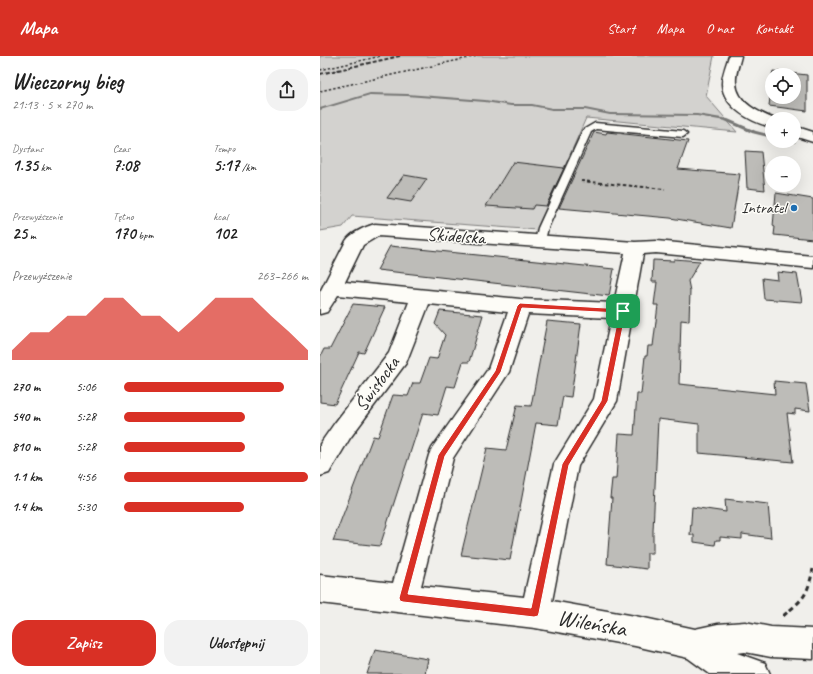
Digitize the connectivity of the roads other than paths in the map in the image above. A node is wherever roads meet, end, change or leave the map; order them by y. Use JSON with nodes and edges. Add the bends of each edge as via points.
{"nodes":[{"id":1,"x":735,"y":56,"type":"edge"},
{"id":2,"x":765,"y":119,"type":"edge"},
{"id":3,"x":801,"y":133,"type":"edge"},
{"id":4,"x":683,"y":134,"type":"dead end"},
{"id":5,"x":813,"y":137,"type":"edge"},
{"id":6,"x":540,"y":242,"type":"junction"},
{"id":7,"x":635,"y":248,"type":"junction"},
{"id":8,"x":813,"y":262,"type":"edge"},
{"id":9,"x":333,"y":288,"type":"junction"},
{"id":10,"x":422,"y":296,"type":"junction"},
{"id":11,"x":520,"y":306,"type":"junction"},
{"id":12,"x":320,"y":307,"type":"edge"},
{"id":13,"x":623,"y":311,"type":"junction"},
{"id":14,"x":320,"y":465,"type":"edge"},
{"id":15,"x":320,"y":589,"type":"edge"},
{"id":16,"x":403,"y":598,"type":"junction"},
{"id":17,"x":534,"y":613,"type":"junction"},
{"id":18,"x":695,"y":644,"type":"junction"},
{"id":19,"x":813,"y":644,"type":"edge"},
{"id":20,"x":754,"y":674,"type":"edge"}],
"edges":[{"from":1,"to":2,"type":"street","via":[[729,84],[731,93],[745,108]]},
{"from":3,"to":5,"type":"street"},
{"from":4,"to":6,"type":"lane","via":[[594,126],[587,130],[543,228]]},
{"from":6,"to":7,"type":"street","name":"Skidelska"},
{"from":6,"to":9,"type":"street","name":"Skidelska","via":[[376,230],[354,241]]},
{"from":7,"to":8,"type":"street","name":"Skidelska","via":[[656,247]]},
{"from":7,"to":13,"type":"street"},
{"from":9,"to":10,"type":"street"},
{"from":9,"to":12,"type":"street","name":"Skidelska"},
{"from":10,"to":11,"type":"street"},
{"from":10,"to":14,"type":"street","name":"Świsłocka","via":[[398,357],[342,431]]},
{"from":11,"to":13,"type":"street"},
{"from":11,"to":16,"type":"street","via":[[498,372],[441,455]]},
{"from":13,"to":17,"type":"street","via":[[605,401],[566,464]]},
{"from":15,"to":16,"type":"street","name":"Wileńska"},
{"from":16,"to":17,"type":"street","name":"Wileńska"},
{"from":17,"to":18,"type":"street","name":"Wileńska"},
{"from":18,"to":19,"type":"street","name":"Wileńska","via":[[744,637],[771,642]]},
{"from":18,"to":20,"type":"street","name":"Wileńska","via":[[721,663]]}]}
